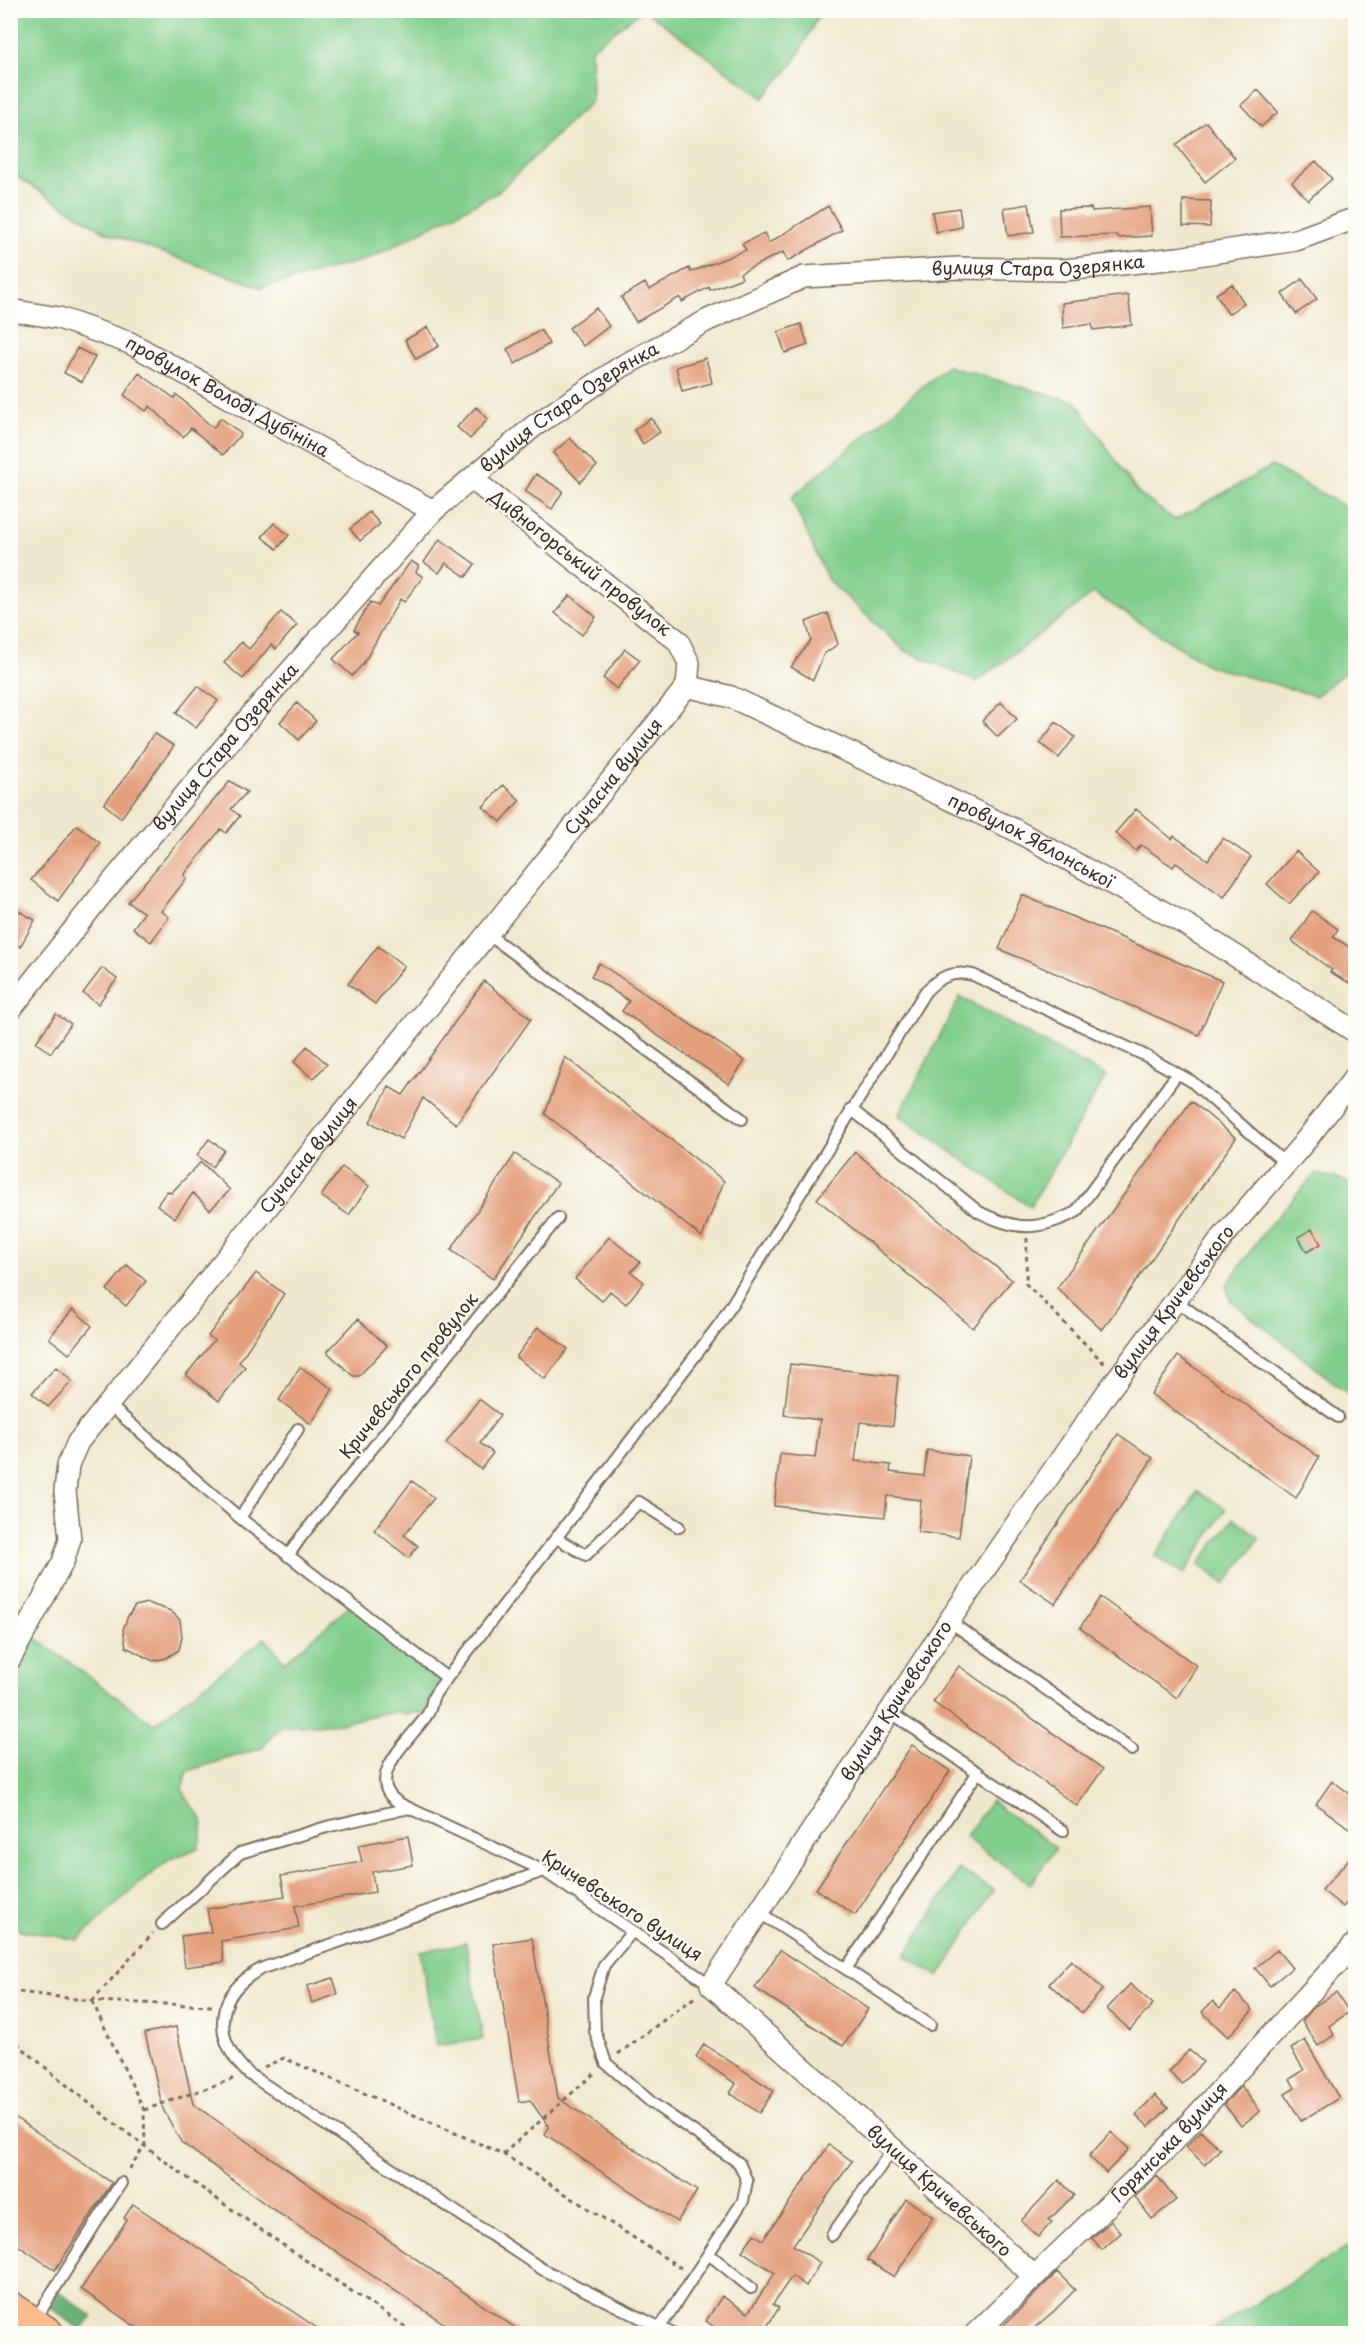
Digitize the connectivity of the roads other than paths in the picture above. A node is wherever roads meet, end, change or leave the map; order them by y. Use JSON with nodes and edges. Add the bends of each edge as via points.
{"nodes":[{"id":1,"x":1356,"y":218,"type":"edge"},
{"id":2,"x":10,"y":310,"type":"edge"},
{"id":3,"x":472,"y":478,"type":"junction"},
{"id":4,"x":433,"y":511,"type":"junction"},
{"id":5,"x":687,"y":686,"type":"junction"},
{"id":6,"x":486,"y":933,"type":"junction"},
{"id":7,"x":10,"y":1010,"type":"edge"},
{"id":8,"x":1356,"y":1032,"type":"edge"},
{"id":9,"x":1177,"y":1074,"type":"junction"},
{"id":10,"x":1356,"y":1076,"type":"edge"},
{"id":11,"x":851,"y":1109,"type":"junction"},
{"id":12,"x":742,"y":1119,"type":"dead end"},
{"id":13,"x":1286,"y":1164,"type":"junction"},
{"id":14,"x":558,"y":1218,"type":"dead end"},
{"id":15,"x":1176,"y":1301,"type":"junction"},
{"id":16,"x":108,"y":1404,"type":"junction"},
{"id":17,"x":1338,"y":1417,"type":"dead end"},
{"id":18,"x":298,"y":1429,"type":"dead end"},
{"id":19,"x":240,"y":1518,"type":"junction"},
{"id":20,"x":679,"y":1527,"type":"dead end"},
{"id":21,"x":556,"y":1538,"type":"junction"},
{"id":22,"x":288,"y":1556,"type":"junction"},
{"id":23,"x":949,"y":1621,"type":"junction"},
{"id":24,"x":10,"y":1659,"type":"edge"},
{"id":25,"x":447,"y":1678,"type":"junction"},
{"id":26,"x":890,"y":1712,"type":"junction"},
{"id":27,"x":1132,"y":1750,"type":"dead end"},
{"id":28,"x":978,"y":1772,"type":"junction"},
{"id":29,"x":409,"y":1808,"type":"junction"},
{"id":30,"x":1063,"y":1831,"type":"dead end"},
{"id":31,"x":544,"y":1871,"type":"junction"},
{"id":32,"x":760,"y":1913,"type":"junction"},
{"id":33,"x":162,"y":1924,"type":"road end"},
{"id":34,"x":632,"y":1932,"type":"junction"},
{"id":35,"x":1356,"y":1943,"type":"edge"},
{"id":36,"x":846,"y":1969,"type":"junction"},
{"id":37,"x":711,"y":1985,"type":"junction"},
{"id":38,"x":930,"y":2025,"type":"dead end"},
{"id":39,"x":892,"y":2150,"type":"junction"},
{"id":40,"x":121,"y":2183,"type":"road end"},
{"id":41,"x":832,"y":2235,"type":"dead end"},
{"id":42,"x":710,"y":2255,"type":"junction"},
{"id":43,"x":1034,"y":2276,"type":"junction"},
{"id":44,"x":751,"y":2288,"type":"dead end"},
{"id":45,"x":29,"y":2325,"type":"edge"},
{"id":46,"x":661,"y":2326,"type":"junction"},
{"id":47,"x":673,"y":2334,"type":"edge"},
{"id":48,"x":975,"y":2334,"type":"edge"}],
"edges":[{"from":1,"to":3,"type":"street","name":"вулиця Стара Озерянка","via":[[1296,240],[1178,258],[1075,269],[958,268],[804,277],[708,320],[621,367],[534,426]]},
{"from":2,"to":4,"type":"street","name":"провулок Володі Дубініна","via":[[59,318],[130,343]]},
{"from":3,"to":4,"type":"street","name":"вулиця Стара Озерянка"},
{"from":3,"to":5,"type":"street","name":"Дивногорський провулок","via":[[678,641],[689,663]]},
{"from":4,"to":7,"type":"street","name":"вулиця Стара Озерянка","via":[[254,712]]},
{"from":5,"to":6,"type":"street","name":"Сучасна вулиця"},
{"from":5,"to":8,"type":"street","name":"провулок Яблонської","via":[[731,697],[1013,829],[1185,924]]},
{"from":6,"to":12,"type":"lane"},
{"from":6,"to":16,"type":"street","name":"Сучасна вулиця"},
{"from":9,"to":11,"type":"lane","name":"Кричевського вулиця","via":[[973,975],[953,973],[934,982],[926,992]]},
{"from":9,"to":11,"type":"lane","via":[[1076,1212],[1053,1224],[1028,1228],[1002,1223],[980,1212]]},
{"from":9,"to":13,"type":"lane","name":"Кричевського вулиця","via":[[1198,1086]]},
{"from":10,"to":13,"type":"street","name":"вулиця Кричевського"},
{"from":11,"to":21,"type":"lane","name":"Кричевського вулиця","via":[[721,1322]]},
{"from":13,"to":15,"type":"street","name":"вулиця Кричевського","via":[[1222,1238]]},
{"from":14,"to":22,"type":"lane","name":"Кричевського провулок"},
{"from":15,"to":17,"type":"lane"},
{"from":15,"to":23,"type":"street","name":"вулиця Кричевського","via":[[1118,1377]]},
{"from":16,"to":19,"type":"lane"},
{"from":16,"to":24,"type":"street","name":"Сучасна вулиця","via":[[78,1442],[68,1465],[65,1491],[70,1539],[63,1562]]},
{"from":18,"to":19,"type":"lane"},
{"from":19,"to":22,"type":"lane"},
{"from":20,"to":21,"type":"lane","via":[[639,1502],[586,1555]]},
{"from":21,"to":25,"type":"lane","name":"Кричевського вулиця"},
{"from":22,"to":25,"type":"lane"},
{"from":23,"to":26,"type":"street","name":"вулиця Кричевського"},
{"from":23,"to":27,"type":"lane"},
{"from":25,"to":29,"type":"lane","name":"Кричевського вулиця","via":[[429,1713],[387,1768],[385,1778],[392,1797]]},
{"from":26,"to":28,"type":"lane"},
{"from":26,"to":32,"type":"street","name":"вулиця Кричевського"},
{"from":28,"to":30,"type":"lane"},
{"from":28,"to":36,"type":"lane"},
{"from":29,"to":31,"type":"lane","name":"Кричевського вулиця"},
{"from":29,"to":33,"type":"lane","via":[[240,1853]]},
{"from":31,"to":34,"type":"lane","name":"Кричевського вулиця"},
{"from":31,"to":46,"type":"lane","via":[[246,1976],[225,2007],[222,2026],[226,2044],[235,2061],[249,2074],[542,2269]]},
{"from":32,"to":36,"type":"lane"},
{"from":32,"to":37,"type":"street","name":"вулиця Кричевського"},
{"from":34,"to":37,"type":"lane","name":"Кричевського вулиця"},
{"from":34,"to":42,"type":"lane","via":[[604,1965],[594,1997],[595,2031],[606,2063],[652,2103],[745,2171],[747,2191],[743,2201]]},
{"from":35,"to":43,"type":"street","name":"Горянська вулиця","via":[[1162,2153]]},
{"from":36,"to":38,"type":"lane"},
{"from":37,"to":39,"type":"street","name":"вулиця Кричевського"},
{"from":39,"to":41,"type":"lane"},
{"from":39,"to":43,"type":"street","name":"вулиця Кричевського"},
{"from":40,"to":45,"type":"lane"},
{"from":42,"to":44,"type":"lane"},
{"from":42,"to":46,"type":"lane"},
{"from":43,"to":48,"type":"street","name":"Горянська вулиця"},
{"from":46,"to":47,"type":"lane"}]}
